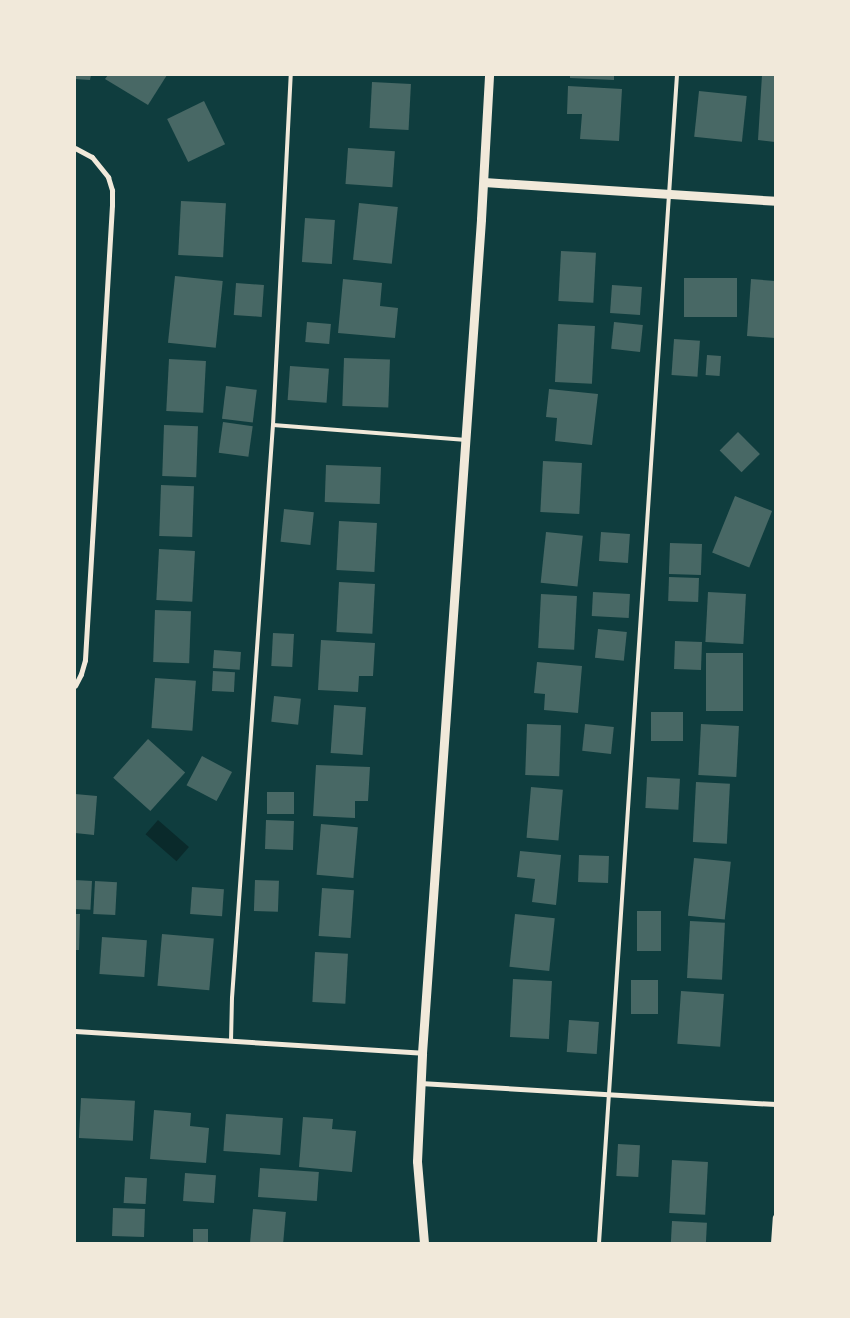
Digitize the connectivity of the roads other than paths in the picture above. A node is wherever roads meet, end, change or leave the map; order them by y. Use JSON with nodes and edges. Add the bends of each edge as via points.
{"nodes":[{"id":1,"x":291,"y":75,"type":"edge"},
{"id":2,"x":489,"y":75,"type":"edge"},
{"id":3,"x":677,"y":75,"type":"edge"},
{"id":4,"x":75,"y":148,"type":"edge"},
{"id":5,"x":484,"y":182,"type":"junction"},
{"id":6,"x":668,"y":194,"type":"junction"},
{"id":7,"x":775,"y":201,"type":"edge"},
{"id":8,"x":273,"y":425,"type":"junction"},
{"id":9,"x":466,"y":440,"type":"junction"},
{"id":10,"x":75,"y":686,"type":"edge"},
{"id":11,"x":75,"y":1032,"type":"edge"},
{"id":12,"x":231,"y":1041,"type":"junction"},
{"id":13,"x":422,"y":1053,"type":"junction"},
{"id":14,"x":420,"y":1083,"type":"junction"},
{"id":15,"x":608,"y":1093,"type":"junction"},
{"id":16,"x":775,"y":1104,"type":"edge"},
{"id":17,"x":775,"y":1217,"type":"edge"},
{"id":18,"x":424,"y":1243,"type":"edge"},
{"id":19,"x":599,"y":1243,"type":"edge"},
{"id":20,"x":774,"y":1243,"type":"edge"}],
"edges":[{"from":1,"to":8,"type":"lane"},
{"from":2,"to":5,"type":"street"},
{"from":3,"to":6,"type":"lane"},
{"from":4,"to":10,"type":"street","via":[[92,157],[108,177],[112,190],[85,660]]},
{"from":5,"to":6,"type":"street"},
{"from":5,"to":9,"type":"street"},
{"from":6,"to":7,"type":"street"},
{"from":6,"to":15,"type":"lane"},
{"from":8,"to":9,"type":"lane"},
{"from":8,"to":12,"type":"lane"},
{"from":9,"to":13,"type":"street"},
{"from":11,"to":12,"type":"street"},
{"from":12,"to":13,"type":"street"},
{"from":13,"to":14,"type":"street"},
{"from":14,"to":15,"type":"street"},
{"from":14,"to":18,"type":"street","via":[[417,1161]]},
{"from":15,"to":16,"type":"street"},
{"from":15,"to":19,"type":"lane"},
{"from":17,"to":20,"type":"street"}]}
